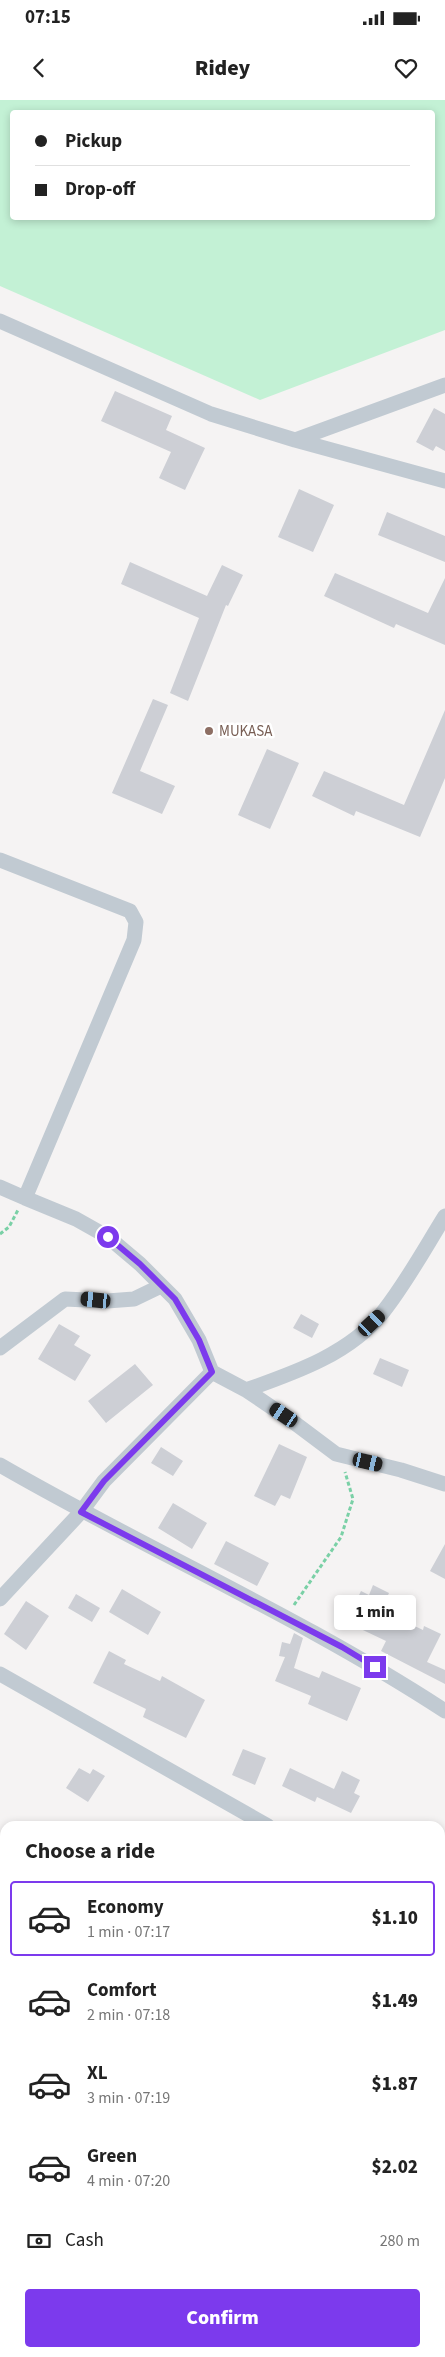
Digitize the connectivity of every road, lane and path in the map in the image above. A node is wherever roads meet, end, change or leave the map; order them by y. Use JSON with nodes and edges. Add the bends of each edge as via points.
{"nodes":[{"id":1,"x":0,"y":321,"type":"edge"},
{"id":2,"x":445,"y":385,"type":"edge"},
{"id":3,"x":296,"y":440,"type":"junction"},
{"id":4,"x":445,"y":481,"type":"edge"},
{"id":5,"x":0,"y":860,"type":"edge"},
{"id":6,"x":0,"y":1187,"type":"edge"},
{"id":7,"x":24,"y":1198,"type":"junction"},
{"id":8,"x":445,"y":1216,"type":"edge"},
{"id":9,"x":0,"y":1234,"type":"edge"},
{"id":10,"x":161,"y":1286,"type":"junction"},
{"id":11,"x":0,"y":1348,"type":"edge"},
{"id":12,"x":212,"y":1372,"type":"junction"},
{"id":13,"x":246,"y":1390,"type":"junction"},
{"id":14,"x":336,"y":1454,"type":"junction"},
{"id":15,"x":0,"y":1465,"type":"edge"},
{"id":16,"x":445,"y":1484,"type":"edge"},
{"id":17,"x":81,"y":1512,"type":"junction"},
{"id":18,"x":0,"y":1599,"type":"edge"},
{"id":19,"x":286,"y":1619,"type":"junction"},
{"id":20,"x":0,"y":1674,"type":"edge"},
{"id":21,"x":445,"y":1711,"type":"edge"},
{"id":22,"x":259,"y":1821,"type":"edge"}],
"edges":[{"from":1,"to":3,"type":"street","via":[[211,414]]},
{"from":2,"to":3,"type":"street"},
{"from":3,"to":4,"type":"street"},
{"from":5,"to":7,"type":"street","via":[[130,911],[136,922],[134,940]]},
{"from":6,"to":7,"type":"street"},
{"from":7,"to":9,"type":"path","via":[[8,1227]]},
{"from":7,"to":10,"type":"street","via":[[76,1218],[108,1237]]},
{"from":8,"to":13,"type":"street","via":[[382,1313],[352,1342],[295,1373]]},
{"from":10,"to":11,"type":"street","via":[[134,1299],[65,1299]]},
{"from":10,"to":12,"type":"street","via":[[175,1299],[199,1340]]},
{"from":12,"to":13,"type":"street"},
{"from":12,"to":17,"type":"street","via":[[104,1481]]},
{"from":13,"to":14,"type":"street"},
{"from":14,"to":16,"type":"street"},
{"from":14,"to":19,"type":"path","via":[[353,1499],[341,1537]]},
{"from":15,"to":17,"type":"street"},
{"from":17,"to":18,"type":"street"},
{"from":17,"to":19,"type":"street"},
{"from":19,"to":21,"type":"street","via":[[342,1647]]},
{"from":20,"to":22,"type":"street"}]}
